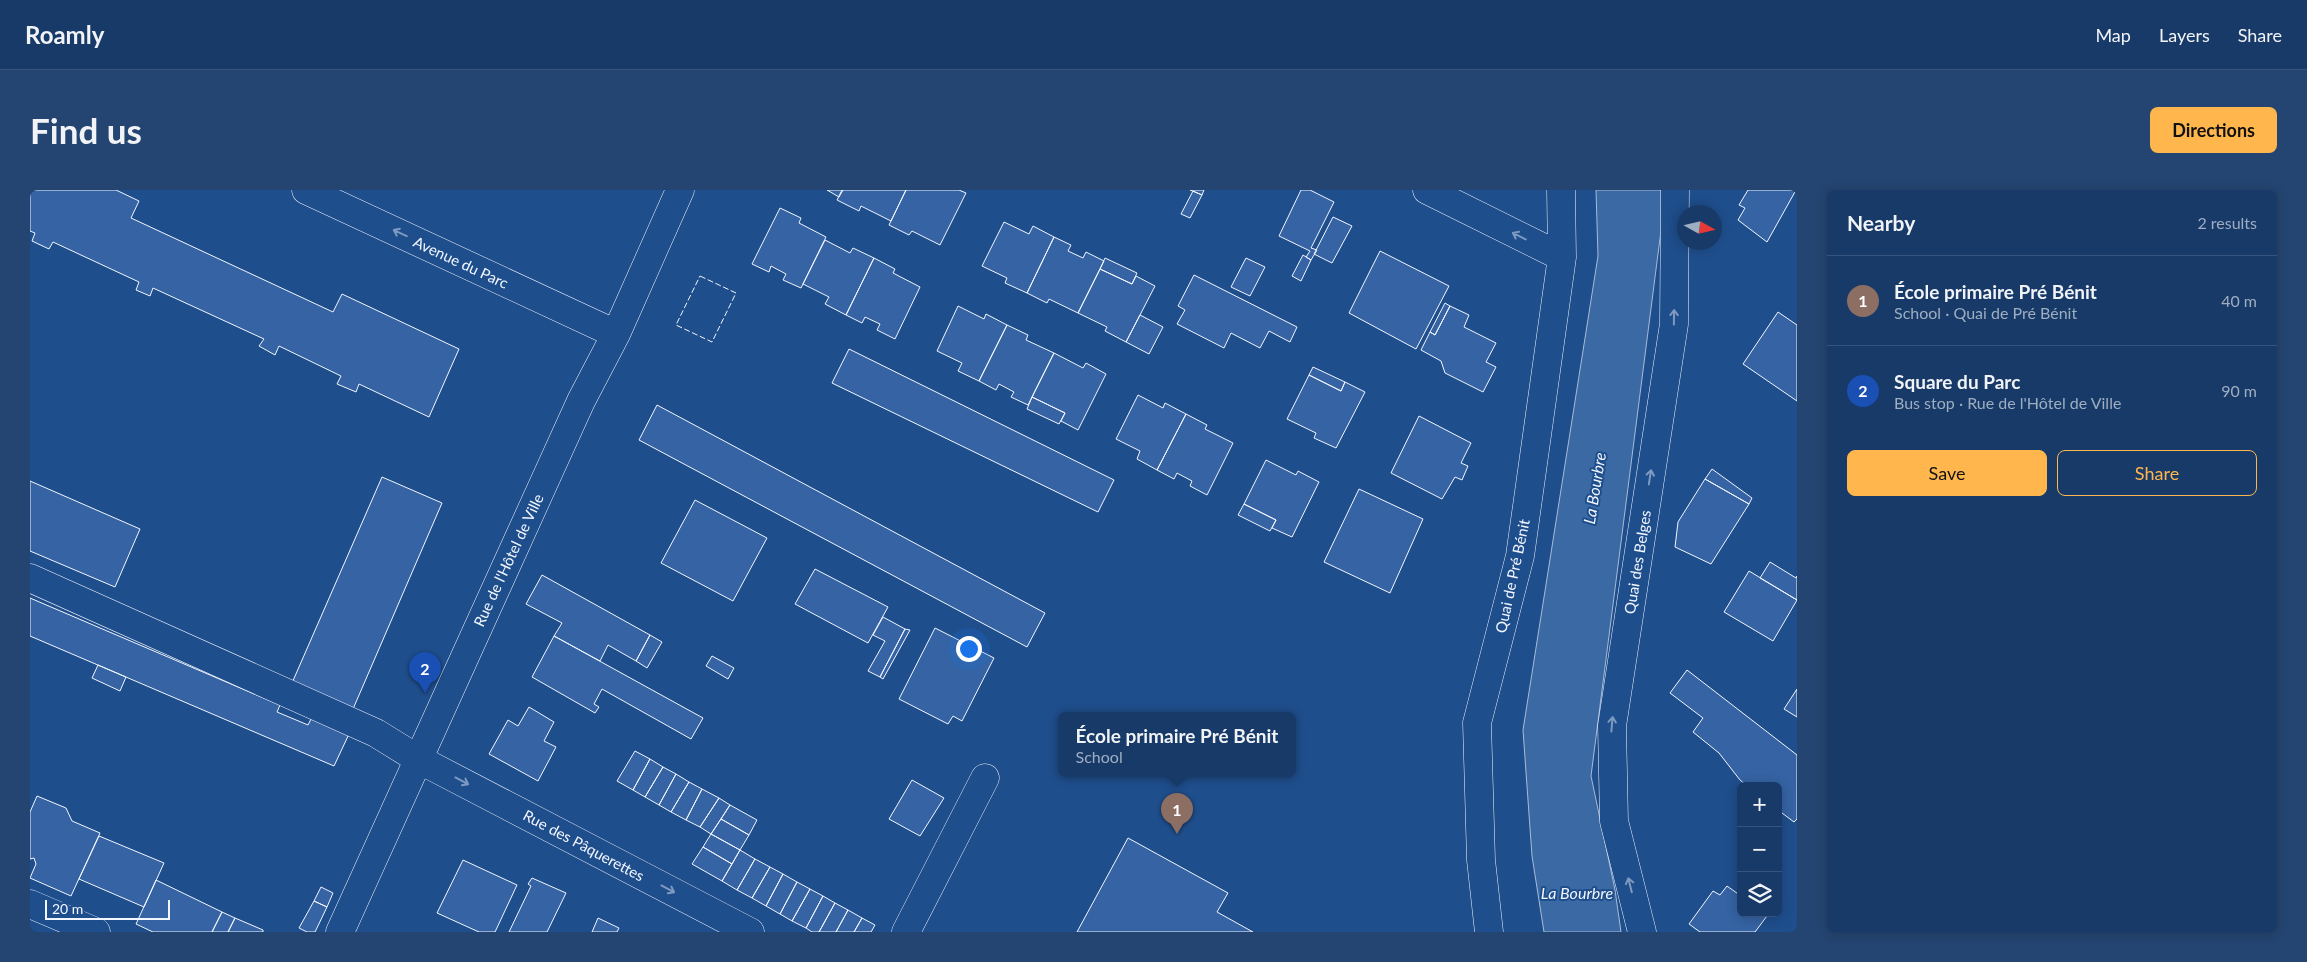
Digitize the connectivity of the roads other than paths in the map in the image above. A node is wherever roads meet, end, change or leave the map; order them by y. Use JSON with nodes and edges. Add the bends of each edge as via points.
{"nodes":[{"id":1,"x":306,"y":190,"type":"edge"},
{"id":2,"x":680,"y":190,"type":"edge"},
{"id":3,"x":1427,"y":190,"type":"edge"},
{"id":4,"x":1561,"y":190,"type":"edge"},
{"id":5,"x":1676,"y":190,"type":"edge"},
{"id":6,"x":1562,"y":258,"type":"junction"},
{"id":7,"x":616,"y":334,"type":"junction"},
{"id":8,"x":30,"y":578,"type":"edge"},
{"id":9,"x":418,"y":759,"type":"junction"},
{"id":10,"x":985,"y":778,"type":"dead end"},
{"id":11,"x":30,"y":904,"type":"edge"},
{"id":12,"x":96,"y":932,"type":"edge"},
{"id":13,"x":340,"y":932,"type":"edge"},
{"id":14,"x":750,"y":932,"type":"edge"},
{"id":15,"x":906,"y":932,"type":"edge"},
{"id":16,"x":1489,"y":932,"type":"edge"},
{"id":17,"x":1642,"y":932,"type":"edge"}],
"edges":[{"from":7,"to":1,"type":"street","name":"Avenue du Parc","one_way":true},
{"from":2,"to":7,"type":"street","name":"Rue de l'Hôtel de Ville"},
{"from":6,"to":3,"type":"street","one_way":true},
{"from":4,"to":6,"type":"street","name":"Quai de Pré Bénit"},
{"from":17,"to":5,"type":"street","name":"Quai des Belges","one_way":true,"via":[[1614,821],[1612,726],[1674,324]]},
{"from":6,"to":16,"type":"street","name":"Quai de Pré Bénit","via":[[1520,556],[1477,723],[1481,860]]},
{"from":7,"to":9,"type":"street","name":"Rue de l'Hôtel de Ville","via":[[581,401]]},
{"from":8,"to":9,"type":"street","name":"Rue des Pâquerettes","via":[[376,733]]},
{"from":9,"to":13,"type":"street","name":"Rue de l'Hôtel de Ville"},
{"from":9,"to":14,"type":"street","name":"Rue des Pâquerettes","one_way":true},
{"from":10,"to":15,"type":"street"},
{"from":11,"to":12,"type":"street"}]}
